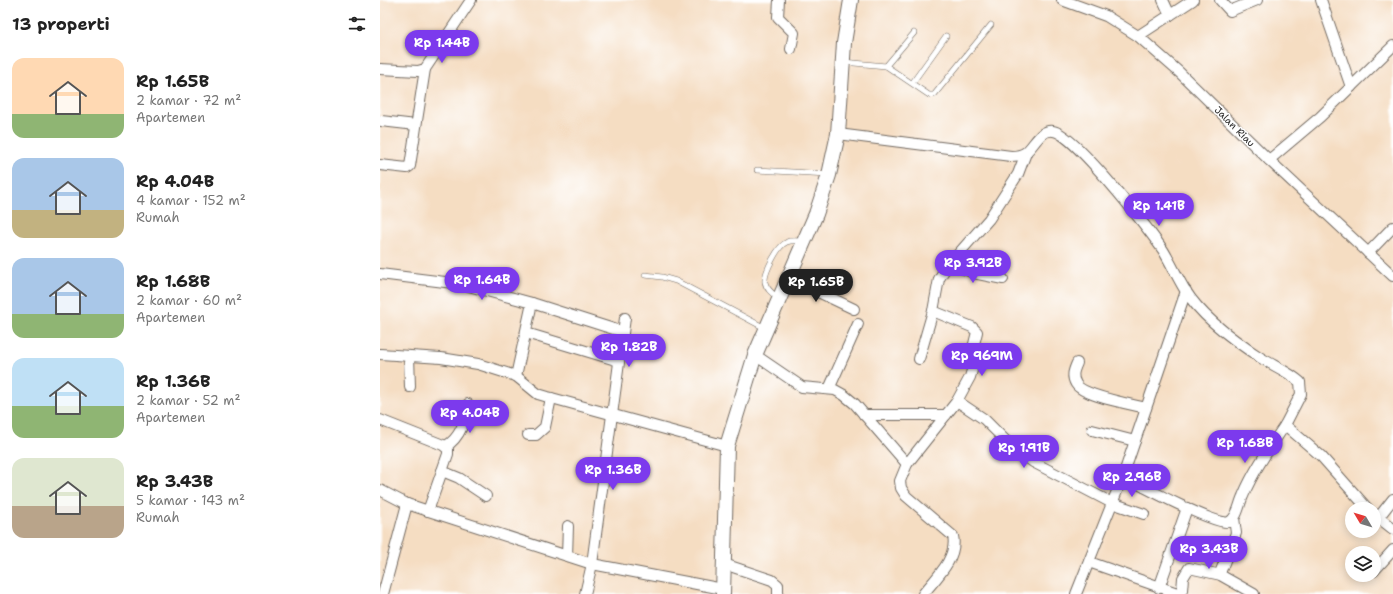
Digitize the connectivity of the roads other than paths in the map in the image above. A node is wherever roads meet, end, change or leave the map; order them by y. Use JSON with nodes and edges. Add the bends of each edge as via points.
{"nodes":[{"id":1,"x":471,"y":0,"type":"edge"},
{"id":2,"x":779,"y":0,"type":"edge"},
{"id":3,"x":851,"y":0,"type":"edge"},
{"id":4,"x":1062,"y":0,"type":"edge"},
{"id":5,"x":1163,"y":0,"type":"edge"},
{"id":6,"x":1193,"y":0,"type":"edge"},
{"id":7,"x":1220,"y":0,"type":"edge"},
{"id":8,"x":1257,"y":0,"type":"edge"},
{"id":9,"x":1321,"y":0,"type":"edge"},
{"id":10,"x":1088,"y":4,"type":"edge"},
{"id":11,"x":1170,"y":15,"type":"junction"},
{"id":12,"x":991,"y":25,"type":"dead end"},
{"id":13,"x":914,"y":33,"type":"dead end"},
{"id":14,"x":946,"y":36,"type":"dead end"},
{"id":15,"x":1138,"y":36,"type":"junction"},
{"id":16,"x":1393,"y":46,"type":"edge"},
{"id":17,"x":791,"y":49,"type":"dead end"},
{"id":18,"x":842,"y":62,"type":"junction"},
{"id":19,"x":886,"y":66,"type":"junction"},
{"id":20,"x":425,"y":68,"type":"junction"},
{"id":21,"x":380,"y":69,"type":"edge"},
{"id":22,"x":912,"y":82,"type":"junction"},
{"id":23,"x":1351,"y":87,"type":"junction"},
{"id":24,"x":381,"y":121,"type":"edge"},
{"id":25,"x":416,"y":125,"type":"junction"},
{"id":26,"x":838,"y":134,"type":"junction"},
{"id":27,"x":1026,"y":152,"type":"junction"},
{"id":28,"x":1269,"y":160,"type":"junction"},
{"id":29,"x":380,"y":165,"type":"edge"},
{"id":30,"x":757,"y":170,"type":"dead end"},
{"id":31,"x":829,"y":175,"type":"junction"},
{"id":32,"x":1393,"y":227,"type":"edge"},
{"id":33,"x":804,"y":241,"type":"junction"},
{"id":34,"x":1368,"y":253,"type":"junction"},
{"id":35,"x":950,"y":264,"type":"junction"},
{"id":36,"x":380,"y":274,"type":"edge"},
{"id":37,"x":1392,"y":274,"type":"edge"},
{"id":38,"x":645,"y":275,"type":"dead end"},
{"id":39,"x":789,"y":278,"type":"junction"},
{"id":40,"x":1003,"y":279,"type":"dead end"},
{"id":41,"x":1186,"y":291,"type":"junction"},
{"id":42,"x":779,"y":299,"type":"junction"},
{"id":43,"x":532,"y":303,"type":"junction"},
{"id":44,"x":854,"y":309,"type":"dead end"},
{"id":45,"x":933,"y":311,"type":"junction"},
{"id":46,"x":625,"y":318,"type":"dead end"},
{"id":47,"x":858,"y":324,"type":"dead end"},
{"id":48,"x":766,"y":328,"type":"junction"},
{"id":49,"x":623,"y":332,"type":"junction"},
{"id":50,"x":526,"y":334,"type":"junction"},
{"id":51,"x":380,"y":354,"type":"edge"},
{"id":52,"x":755,"y":355,"type":"junction"},
{"id":53,"x":409,"y":356,"type":"junction"},
{"id":54,"x":919,"y":359,"type":"dead end"},
{"id":55,"x":619,"y":361,"type":"junction"},
{"id":56,"x":1077,"y":363,"type":"dead end"},
{"id":57,"x":516,"y":376,"type":"junction"},
{"id":58,"x":410,"y":387,"type":"dead end"},
{"id":59,"x":829,"y":389,"type":"junction"},
{"id":60,"x":551,"y":398,"type":"junction"},
{"id":61,"x":957,"y":401,"type":"junction"},
{"id":62,"x":468,"y":404,"type":"dead end"},
{"id":63,"x":1146,"y":408,"type":"junction"},
{"id":64,"x":864,"y":415,"type":"junction"},
{"id":65,"x":946,"y":415,"type":"junction"},
{"id":66,"x":612,"y":416,"type":"junction"},
{"id":67,"x":380,"y":420,"type":"edge"},
{"id":68,"x":1284,"y":425,"type":"junction"},
{"id":69,"x":1092,"y":430,"type":"dead end"},
{"id":70,"x":528,"y":435,"type":"dead end"},
{"id":71,"x":1134,"y":441,"type":"junction"},
{"id":72,"x":446,"y":446,"type":"junction"},
{"id":73,"x":728,"y":446,"type":"junction"},
{"id":74,"x":907,"y":464,"type":"junction"},
{"id":75,"x":442,"y":471,"type":"junction"},
{"id":76,"x":1123,"y":476,"type":"junction"},
{"id":77,"x":380,"y":490,"type":"edge"},
{"id":78,"x":486,"y":496,"type":"dead end"},
{"id":79,"x":1393,"y":499,"type":"edge"},
{"id":80,"x":1362,"y":502,"type":"edge"},
{"id":81,"x":1112,"y":503,"type":"junction"},
{"id":82,"x":407,"y":504,"type":"junction"},
{"id":83,"x":1187,"y":508,"type":"junction"},
{"id":84,"x":428,"y":511,"type":"junction"},
{"id":85,"x":1381,"y":511,"type":"edge"},
{"id":86,"x":1144,"y":514,"type":"dead end"},
{"id":87,"x":1234,"y":518,"type":"junction"},
{"id":88,"x":1381,"y":520,"type":"edge"},
{"id":89,"x":568,"y":526,"type":"dead end"},
{"id":90,"x":1393,"y":529,"type":"edge"},
{"id":91,"x":1393,"y":550,"type":"edge"},
{"id":92,"x":567,"y":556,"type":"junction"},
{"id":93,"x":1089,"y":562,"type":"junction"},
{"id":94,"x":1381,"y":563,"type":"edge"},
{"id":95,"x":592,"y":564,"type":"junction"},
{"id":96,"x":724,"y":564,"type":"junction"},
{"id":97,"x":1221,"y":575,"type":"junction"},
{"id":98,"x":1159,"y":588,"type":"junction"},
{"id":99,"x":723,"y":591,"type":"edge"},
{"id":100,"x":383,"y":594,"type":"edge"},
{"id":101,"x":585,"y":594,"type":"edge"},
{"id":102,"x":778,"y":594,"type":"edge"},
{"id":103,"x":923,"y":594,"type":"edge"},
{"id":104,"x":1076,"y":594,"type":"edge"},
{"id":105,"x":1254,"y":594,"type":"edge"}],
"edges":[{"from":1,"to":20,"type":"street"},
{"from":2,"to":17,"type":"street","via":[[778,17],[794,32]]},
{"from":3,"to":18,"type":"main road"},
{"from":4,"to":10,"type":"street","name":"Jalan Riau"},
{"from":5,"to":11,"type":"street"},
{"from":6,"to":11,"type":"street"},
{"from":7,"to":8,"type":"street","via":[[1232,11]]},
{"from":9,"to":23,"type":"street"},
{"from":10,"to":15,"type":"street","name":"Jalan Riau"},
{"from":11,"to":15,"type":"street"},
{"from":12,"to":22,"type":"lane","via":[[935,94],[929,95]]},
{"from":13,"to":19,"type":"lane"},
{"from":14,"to":22,"type":"lane"},
{"from":15,"to":28,"type":"street","name":"Jalan Riau","via":[[1179,72]]},
{"from":16,"to":23,"type":"street"},
{"from":18,"to":19,"type":"lane"},
{"from":18,"to":26,"type":"main road"},
{"from":19,"to":22,"type":"lane"},
{"from":20,"to":21,"type":"street","via":[[418,71]]},
{"from":20,"to":25,"type":"street"},
{"from":23,"to":28,"type":"street"},
{"from":24,"to":25,"type":"street"},
{"from":25,"to":29,"type":"street","via":[[409,168]]},
{"from":26,"to":27,"type":"street","via":[[1005,156]]},
{"from":26,"to":31,"type":"main road"},
{"from":27,"to":35,"type":"street","via":[[1018,174],[989,220]]},
{"from":27,"to":41,"type":"street","via":[[1048,131],[1064,135],[1116,190],[1162,249]]},
{"from":28,"to":34,"type":"street","name":"Jalan Riau"},
{"from":30,"to":31,"type":"lane"},
{"from":31,"to":33,"type":"main road"},
{"from":32,"to":34,"type":"street"},
{"from":33,"to":39,"type":"main road"},
{"from":33,"to":42,"type":"lane","via":[[787,242],[780,246],[765,278],[766,286]]},
{"from":34,"to":37,"type":"street","name":"Jalan Riau"},
{"from":35,"to":40,"type":"street"},
{"from":35,"to":45,"type":"street","via":[[938,283]]},
{"from":36,"to":43,"type":"street","via":[[461,284]]},
{"from":38,"to":48,"type":"lane","via":[[676,282]]},
{"from":39,"to":42,"type":"main road"},
{"from":39,"to":44,"type":"street"},
{"from":41,"to":63,"type":"street"},
{"from":41,"to":68,"type":"street","via":[[1231,337],[1300,382],[1301,394]]},
{"from":42,"to":48,"type":"main road"},
{"from":43,"to":49,"type":"street"},
{"from":43,"to":50,"type":"street"},
{"from":45,"to":54,"type":"street"},
{"from":45,"to":61,"type":"street","via":[[977,331],[972,372]]},
{"from":46,"to":49,"type":"street"},
{"from":47,"to":59,"type":"street"},
{"from":48,"to":52,"type":"main road"},
{"from":49,"to":55,"type":"street"},
{"from":50,"to":55,"type":"street"},
{"from":50,"to":57,"type":"street"},
{"from":51,"to":53,"type":"street"},
{"from":52,"to":59,"type":"street","via":[[798,385],[812,389]]},
{"from":52,"to":73,"type":"main road"},
{"from":53,"to":57,"type":"street","via":[[478,364]]},
{"from":53,"to":58,"type":"street"},
{"from":55,"to":66,"type":"street"},
{"from":56,"to":63,"type":"street","via":[[1073,376],[1081,389]]},
{"from":57,"to":60,"type":"street","via":[[538,394]]},
{"from":59,"to":64,"type":"street","via":[[850,399]]},
{"from":60,"to":66,"type":"street"},
{"from":60,"to":70,"type":"street","via":[[545,427],[536,436]]},
{"from":61,"to":65,"type":"street"},
{"from":61,"to":81,"type":"street","via":[[984,419],[1011,446],[1032,462]]},
{"from":62,"to":72,"type":"street","via":[[466,417],[457,436]]},
{"from":63,"to":71,"type":"street"},
{"from":64,"to":65,"type":"street"},
{"from":64,"to":74,"type":"street"},
{"from":65,"to":74,"type":"street"},
{"from":66,"to":73,"type":"street"},
{"from":66,"to":95,"type":"street"},
{"from":67,"to":72,"type":"street"},
{"from":68,"to":80,"type":"street","via":[[1321,456]]},
{"from":68,"to":87,"type":"street","via":[[1259,462]]},
{"from":69,"to":71,"type":"street"},
{"from":71,"to":76,"type":"street"},
{"from":72,"to":75,"type":"street","via":[[448,454]]},
{"from":73,"to":96,"type":"main road"},
{"from":74,"to":103,"type":"street","via":[[900,481],[903,492],[953,536],[955,545],[949,559]]},
{"from":75,"to":78,"type":"street","via":[[460,478]]},
{"from":75,"to":84,"type":"street"},
{"from":76,"to":81,"type":"street"},
{"from":76,"to":83,"type":"street"},
{"from":77,"to":82,"type":"street"},
{"from":79,"to":85,"type":"street"},
{"from":81,"to":86,"type":"street"},
{"from":81,"to":93,"type":"street"},
{"from":82,"to":84,"type":"street"},
{"from":82,"to":100,"type":"street"},
{"from":83,"to":87,"type":"street","via":[[1222,523]]},
{"from":83,"to":98,"type":"street"},
{"from":84,"to":92,"type":"street"},
{"from":87,"to":97,"type":"street","via":[[1236,533],[1221,568]]},
{"from":88,"to":90,"type":"street"},
{"from":89,"to":92,"type":"street"},
{"from":91,"to":94,"type":"street"},
{"from":92,"to":95,"type":"street"},
{"from":93,"to":98,"type":"street"},
{"from":93,"to":104,"type":"street"},
{"from":95,"to":99,"type":"street"},
{"from":95,"to":101,"type":"street"},
{"from":96,"to":99,"type":"main road"},
{"from":96,"to":102,"type":"street","via":[[772,580],[778,585]]},
{"from":97,"to":98,"type":"street","via":[[1188,568],[1180,593]]},
{"from":97,"to":105,"type":"street"}]}
